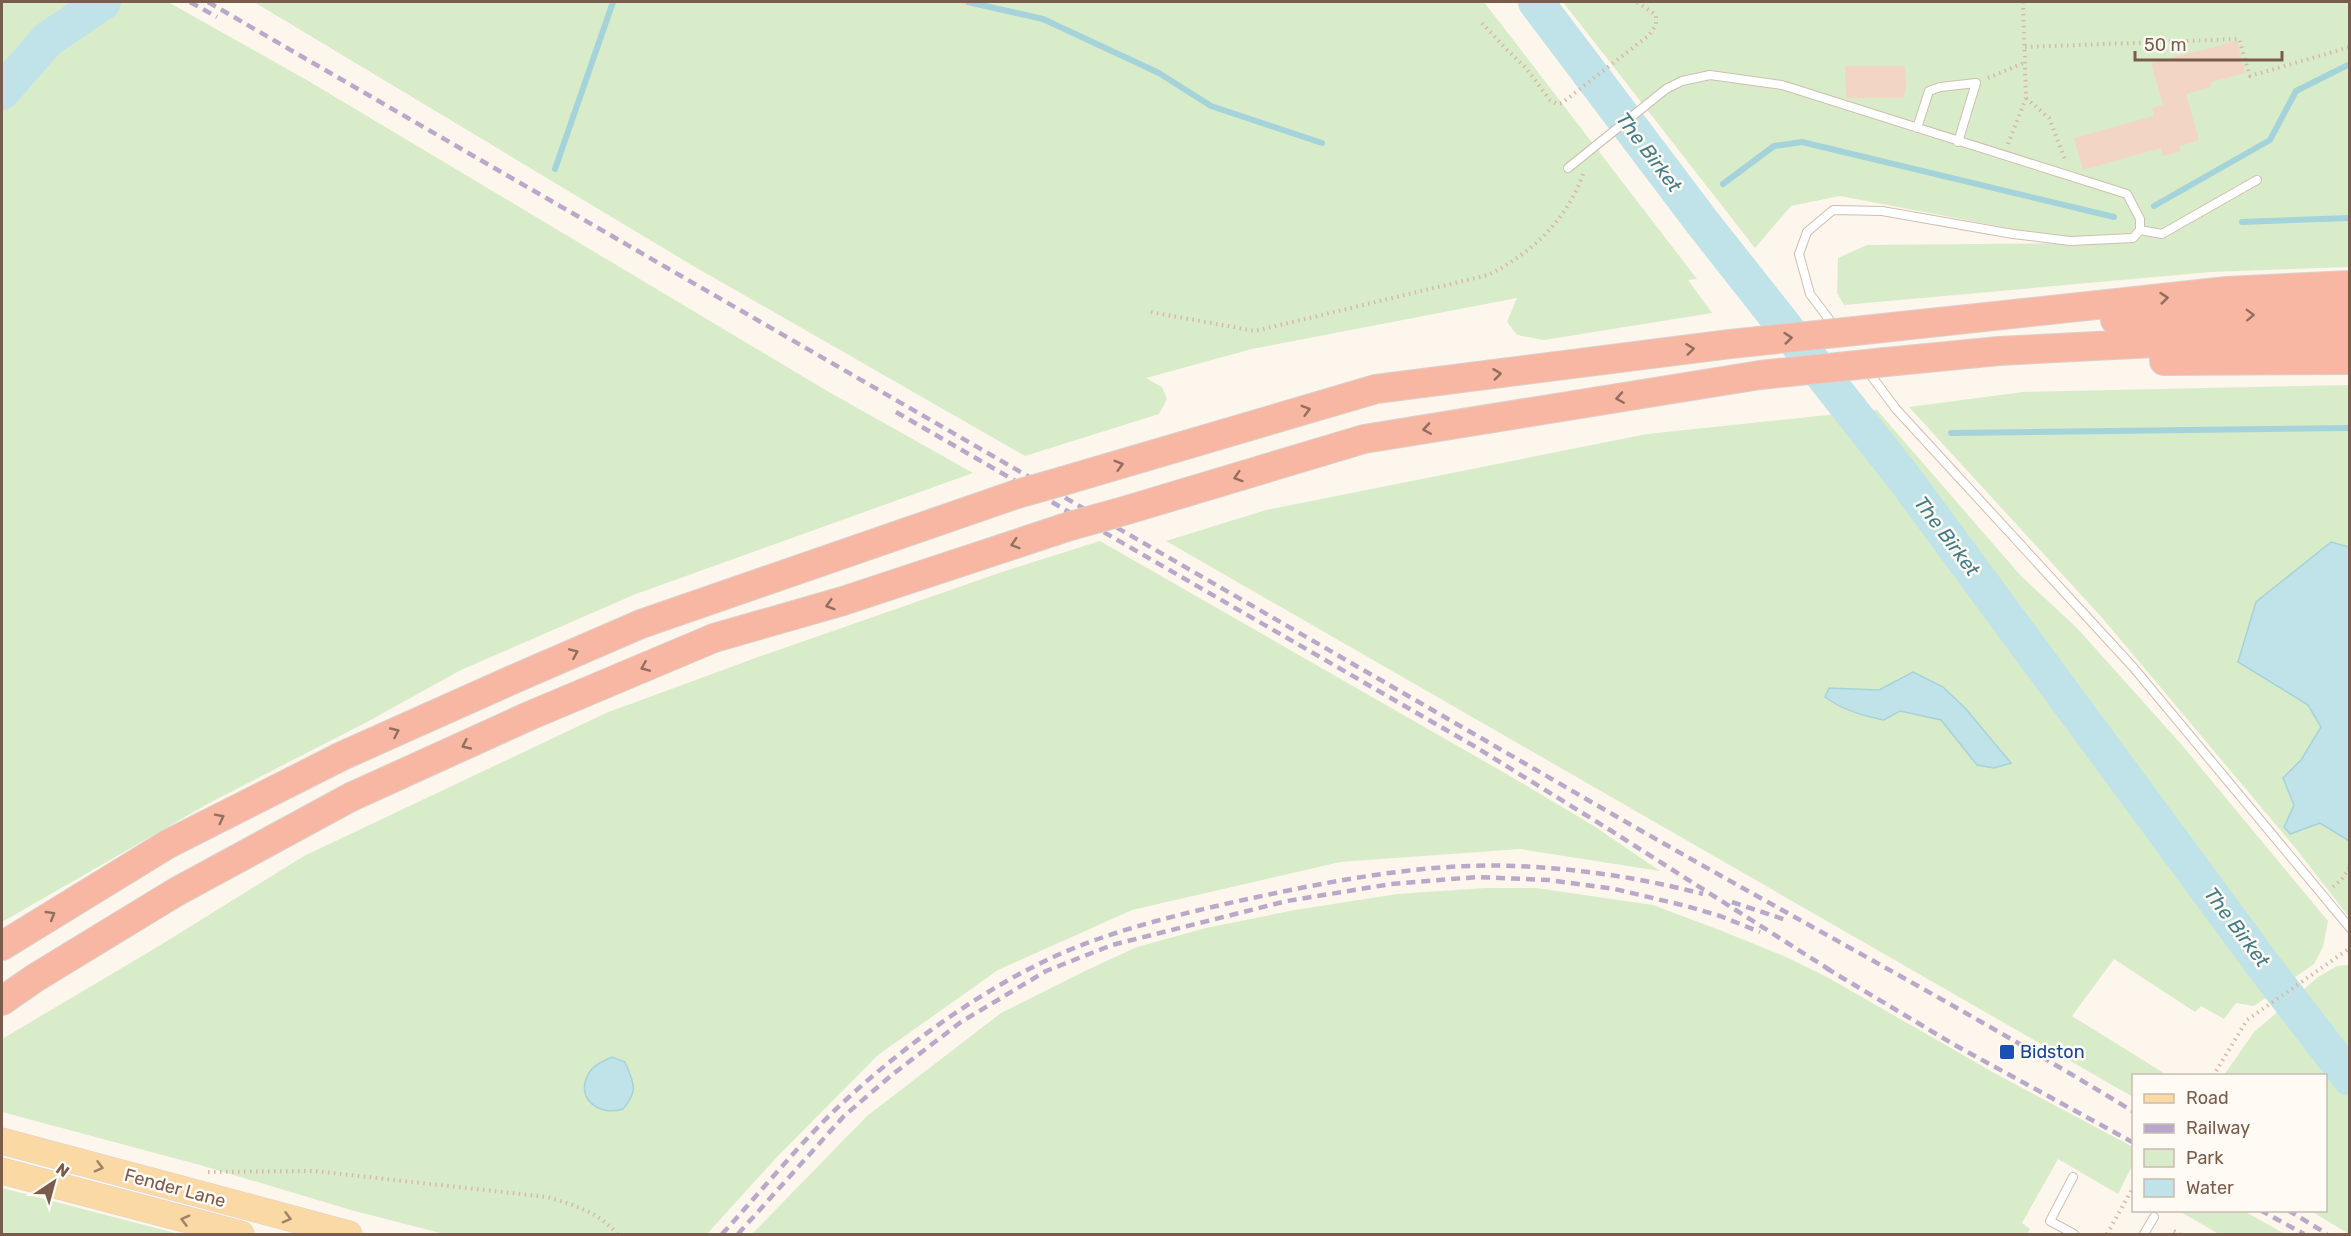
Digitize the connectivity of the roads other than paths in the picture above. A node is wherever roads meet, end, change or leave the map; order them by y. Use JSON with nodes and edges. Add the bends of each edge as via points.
{"nodes":[{"id":1,"x":1917,"y":129,"type":"junction"},
{"id":2,"x":1958,"y":142,"type":"junction"},
{"id":3,"x":1568,"y":168,"type":"dead end"},
{"id":4,"x":2257,"y":180,"type":"dead end"},
{"id":5,"x":2140,"y":230,"type":"junction"},
{"id":6,"x":2349,"y":285,"type":"edge"},
{"id":7,"x":2349,"y":311,"type":"edge"},
{"id":8,"x":2349,"y":333,"type":"edge"},
{"id":9,"x":1852,"y":342,"type":"junction"},
{"id":10,"x":2349,"y":360,"type":"edge"},
{"id":11,"x":1886,"y":362,"type":"junction"},
{"id":12,"x":2349,"y":928,"type":"edge"},
{"id":13,"x":2,"y":946,"type":"edge"},
{"id":14,"x":2,"y":1001,"type":"edge"},
{"id":15,"x":2,"y":1141,"type":"edge"},
{"id":16,"x":2,"y":1171,"type":"edge"},
{"id":17,"x":2073,"y":1177,"type":"dead end"},
{"id":18,"x":2154,"y":1217,"type":"dead end"},
{"id":19,"x":241,"y":1234,"type":"edge"},
{"id":20,"x":349,"y":1234,"type":"edge"},
{"id":21,"x":2073,"y":1234,"type":"edge"},
{"id":22,"x":2144,"y":1234,"type":"edge"}],
"edges":[{"from":1,"to":2,"type":"lane"},
{"from":1,"to":2,"type":"lane","via":[[1929,92],[1976,83]]},
{"from":1,"to":3,"type":"lane","via":[[1782,85],[1695,76],[1666,89]]},
{"from":2,"to":5,"type":"lane","via":[[2127,194],[2140,219]]},
{"from":4,"to":5,"type":"lane","via":[[2162,234]]},
{"from":5,"to":9,"type":"lane","via":[[2133,238],[2070,241],[1882,211],[1833,210],[1807,232],[1799,254],[1810,294]]},
{"from":9,"to":6,"type":"highway","one_way":true,"via":[[2227,291]]},
{"from":9,"to":7,"type":"highway","one_way":true},
{"from":8,"to":11,"type":"highway","via":[[1999,351]]},
{"from":9,"to":12,"type":"lane","via":[[1896,409],[2133,667]]},
{"from":13,"to":9,"type":"highway","one_way":true,"bridge":true,"via":[[168,844],[342,756],[449,708],[641,624],[1017,494],[1376,389],[1730,344]]},
{"from":10,"to":11,"type":"highway"},
{"from":11,"to":14,"type":"highway","one_way":true,"bridge":true,"via":[[1760,375],[1364,439],[714,638],[351,797],[186,886]]},
{"from":15,"to":20,"type":"main road","name":"Fender Lane","one_way":true},
{"from":19,"to":16,"type":"main road","name":"Fender Lane","one_way":true},
{"from":17,"to":21,"type":"lane","via":[[2050,1221]]},
{"from":18,"to":22,"type":"lane"}]}
